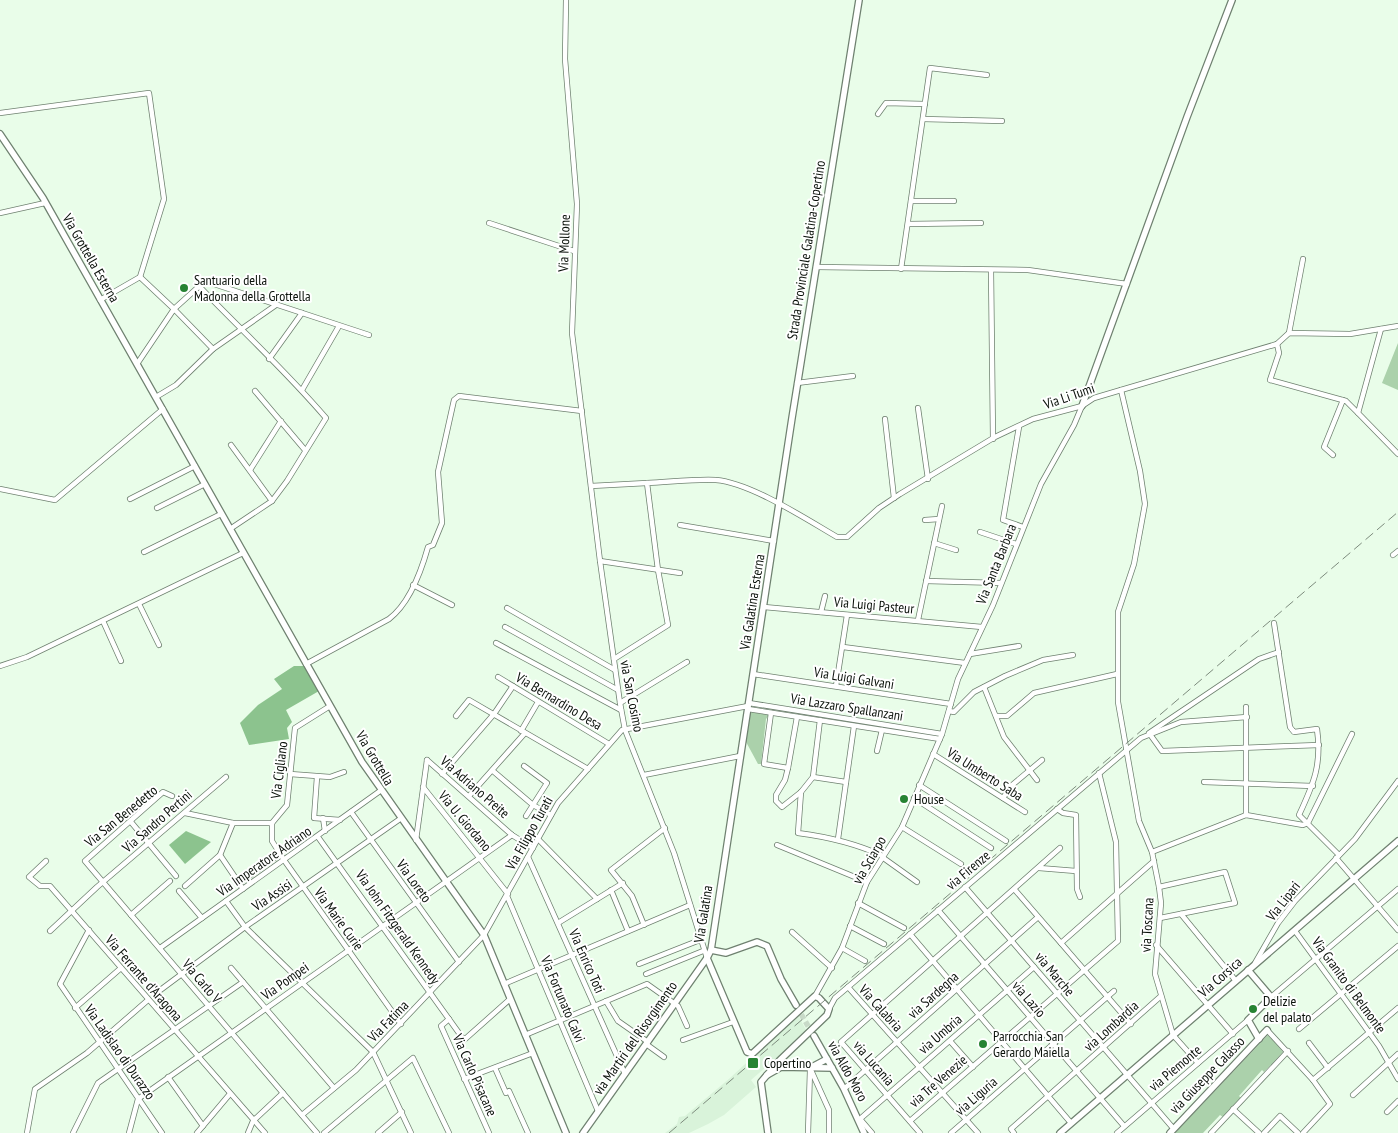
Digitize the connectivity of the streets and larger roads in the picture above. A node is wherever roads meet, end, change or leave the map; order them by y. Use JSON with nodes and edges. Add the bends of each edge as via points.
{"nodes":[{"id":1,"x":566,"y":0,"type":"edge"},
{"id":2,"x":859,"y":0,"type":"edge"},
{"id":3,"x":1232,"y":0,"type":"edge"},
{"id":4,"x":987,"y":75,"type":"dead end"},
{"id":5,"x":925,"y":104,"type":"junction"},
{"id":6,"x":0,"y":113,"type":"edge"},
{"id":7,"x":878,"y":114,"type":"dead end"},
{"id":8,"x":923,"y":120,"type":"junction"},
{"id":9,"x":1002,"y":121,"type":"dead end"},
{"id":10,"x":0,"y":134,"type":"edge"},
{"id":11,"x":954,"y":201,"type":"dead end"},
{"id":12,"x":911,"y":202,"type":"junction"},
{"id":13,"x":45,"y":203,"type":"junction"},
{"id":14,"x":0,"y":213,"type":"edge"},
{"id":15,"x":490,"y":223,"type":"dead end"},
{"id":16,"x":981,"y":223,"type":"dead end"},
{"id":17,"x":908,"y":224,"type":"junction"},
{"id":18,"x":574,"y":251,"type":"junction"},
{"id":19,"x":1303,"y":259,"type":"dead end"},
{"id":20,"x":816,"y":267,"type":"junction"},
{"id":21,"x":901,"y":269,"type":"junction"},
{"id":22,"x":991,"y":270,"type":"junction"},
{"id":23,"x":140,"y":277,"type":"junction"},
{"id":24,"x":1126,"y":284,"type":"junction"},
{"id":25,"x":199,"y":286,"type":"junction"},
{"id":26,"x":100,"y":300,"type":"junction"},
{"id":27,"x":276,"y":305,"type":"junction"},
{"id":28,"x":174,"y":309,"type":"junction"},
{"id":29,"x":302,"y":313,"type":"junction"},
{"id":30,"x":339,"y":326,"type":"junction"},
{"id":31,"x":1398,"y":326,"type":"edge"},
{"id":32,"x":1381,"y":329,"type":"junction"},
{"id":33,"x":241,"y":330,"type":"junction"},
{"id":34,"x":1289,"y":333,"type":"junction"},
{"id":35,"x":369,"y":335,"type":"dead end"},
{"id":36,"x":1277,"y":344,"type":"junction"},
{"id":37,"x":213,"y":349,"type":"junction"},
{"id":38,"x":269,"y":359,"type":"junction"},
{"id":39,"x":137,"y":364,"type":"junction"},
{"id":40,"x":853,"y":376,"type":"dead end"},
{"id":41,"x":798,"y":383,"type":"junction"},
{"id":42,"x":302,"y":390,"type":"junction"},
{"id":43,"x":1121,"y":390,"type":"junction"},
{"id":44,"x":255,"y":391,"type":"dead end"},
{"id":45,"x":156,"y":398,"type":"junction"},
{"id":46,"x":1343,"y":400,"type":"junction"},
{"id":47,"x":1082,"y":406,"type":"junction"},
{"id":48,"x":918,"y":408,"type":"dead end"},
{"id":49,"x":163,"y":409,"type":"junction"},
{"id":50,"x":582,"y":411,"type":"junction"},
{"id":51,"x":1358,"y":413,"type":"junction"},
{"id":52,"x":885,"y":420,"type":"dead end"},
{"id":53,"x":281,"y":421,"type":"junction"},
{"id":54,"x":1019,"y":427,"type":"junction"},
{"id":55,"x":993,"y":439,"type":"junction"},
{"id":56,"x":231,"y":445,"type":"dead end"},
{"id":57,"x":305,"y":450,"type":"junction"},
{"id":58,"x":1398,"y":454,"type":"edge"},
{"id":59,"x":1333,"y":455,"type":"dead end"},
{"id":60,"x":195,"y":466,"type":"junction"},
{"id":61,"x":250,"y":470,"type":"junction"},
{"id":62,"x":928,"y":479,"type":"junction"},
{"id":63,"x":647,"y":483,"type":"junction"},
{"id":64,"x":205,"y":484,"type":"junction"},
{"id":65,"x":591,"y":486,"type":"junction"},
{"id":66,"x":0,"y":489,"type":"edge"},
{"id":67,"x":894,"y":498,"type":"junction"},
{"id":68,"x":130,"y":499,"type":"dead end"},
{"id":69,"x":272,"y":501,"type":"junction"},
{"id":70,"x":780,"y":504,"type":"junction"},
{"id":71,"x":942,"y":506,"type":"dead end"},
{"id":72,"x":158,"y":508,"type":"dead end"},
{"id":73,"x":221,"y":514,"type":"junction"},
{"id":74,"x":925,"y":520,"type":"dead end"},
{"id":75,"x":940,"y":520,"type":"junction"},
{"id":76,"x":680,"y":525,"type":"dead end"},
{"id":77,"x":1023,"y":527,"type":"junction"},
{"id":78,"x":230,"y":529,"type":"junction"},
{"id":79,"x":980,"y":532,"type":"dead end"},
{"id":80,"x":774,"y":541,"type":"junction"},
{"id":81,"x":934,"y":543,"type":"junction"},
{"id":82,"x":1016,"y":544,"type":"junction"},
{"id":83,"x":956,"y":550,"type":"dead end"},
{"id":84,"x":1398,"y":551,"type":"edge"},
{"id":85,"x":144,"y":552,"type":"dead end"},
{"id":86,"x":243,"y":553,"type":"junction"},
{"id":87,"x":1393,"y":555,"type":"dead end"},
{"id":88,"x":600,"y":561,"type":"junction"},
{"id":89,"x":658,"y":570,"type":"junction"},
{"id":90,"x":680,"y":573,"type":"dead end"},
{"id":91,"x":926,"y":581,"type":"junction"},
{"id":92,"x":1001,"y":583,"type":"junction"},
{"id":93,"x":413,"y":584,"type":"junction"},
{"id":94,"x":825,"y":596,"type":"dead end"},
{"id":95,"x":139,"y":604,"type":"junction"},
{"id":96,"x":452,"y":605,"type":"dead end"},
{"id":97,"x":507,"y":608,"type":"dead end"},
{"id":98,"x":764,"y":608,"type":"junction"},
{"id":99,"x":821,"y":612,"type":"junction"},
{"id":100,"x":847,"y":615,"type":"junction"},
{"id":101,"x":918,"y":620,"type":"junction"},
{"id":102,"x":103,"y":621,"type":"junction"},
{"id":103,"x":1274,"y":623,"type":"dead end"},
{"id":104,"x":505,"y":627,"type":"dead end"},
{"id":105,"x":982,"y":627,"type":"junction"},
{"id":106,"x":496,"y":643,"type":"dead end"},
{"id":107,"x":158,"y":645,"type":"dead end"},
{"id":108,"x":1019,"y":646,"type":"dead end"},
{"id":109,"x":843,"y":647,"type":"junction"},
{"id":110,"x":1279,"y":652,"type":"junction"},
{"id":111,"x":970,"y":654,"type":"junction"},
{"id":112,"x":1073,"y":655,"type":"dead end"},
{"id":113,"x":614,"y":659,"type":"junction"},
{"id":114,"x":121,"y":661,"type":"dead end"},
{"id":115,"x":687,"y":662,"type":"dead end"},
{"id":116,"x":965,"y":663,"type":"junction"},
{"id":117,"x":306,"y":664,"type":"junction"},
{"id":118,"x":0,"y":666,"type":"edge"},
{"id":119,"x":615,"y":670,"type":"junction"},
{"id":120,"x":753,"y":674,"type":"junction"},
{"id":121,"x":1117,"y":674,"type":"junction"},
{"id":122,"x":498,"y":677,"type":"dead end"},
{"id":123,"x":513,"y":686,"type":"junction"},
{"id":124,"x":836,"y":686,"type":"junction"},
{"id":125,"x":984,"y":687,"type":"junction"},
{"id":126,"x":618,"y":690,"type":"junction"},
{"id":127,"x":538,"y":702,"type":"junction"},
{"id":128,"x":620,"y":703,"type":"junction"},
{"id":129,"x":951,"y":704,"type":"junction"},
{"id":130,"x":330,"y":706,"type":"junction"},
{"id":131,"x":748,"y":706,"type":"junction"},
{"id":132,"x":1246,"y":708,"type":"dead end"},
{"id":133,"x":621,"y":710,"type":"junction"},
{"id":134,"x":949,"y":712,"type":"junction"},
{"id":135,"x":771,"y":713,"type":"junction"},
{"id":136,"x":494,"y":714,"type":"junction"},
{"id":137,"x":456,"y":716,"type":"dead end"},
{"id":138,"x":996,"y":716,"type":"junction"},
{"id":139,"x":796,"y":717,"type":"junction"},
{"id":140,"x":1173,"y":717,"type":"junction"},
{"id":141,"x":1247,"y":717,"type":"junction"},
{"id":142,"x":820,"y":720,"type":"junction"},
{"id":143,"x":1186,"y":722,"type":"junction"},
{"id":144,"x":854,"y":726,"type":"junction"},
{"id":145,"x":625,"y":730,"type":"junction"},
{"id":146,"x":882,"y":730,"type":"junction"},
{"id":147,"x":523,"y":732,"type":"junction"},
{"id":148,"x":1149,"y":733,"type":"junction"},
{"id":149,"x":1352,"y":734,"type":"dead end"},
{"id":150,"x":941,"y":737,"type":"junction"},
{"id":151,"x":609,"y":744,"type":"junction"},
{"id":152,"x":1319,"y":745,"type":"junction"},
{"id":153,"x":1247,"y":748,"type":"junction"},
{"id":154,"x":1126,"y":750,"type":"junction"},
{"id":155,"x":877,"y":751,"type":"dead end"},
{"id":156,"x":933,"y":754,"type":"junction"},
{"id":157,"x":740,"y":756,"type":"junction"},
{"id":158,"x":1042,"y":760,"type":"dead end"},
{"id":159,"x":524,"y":766,"type":"dead end"},
{"id":160,"x":788,"y":768,"type":"junction"},
{"id":161,"x":588,"y":769,"type":"junction"},
{"id":162,"x":493,"y":771,"type":"junction"},
{"id":163,"x":1030,"y":771,"type":"junction"},
{"id":164,"x":344,"y":772,"type":"dead end"},
{"id":165,"x":1100,"y":773,"type":"junction"},
{"id":166,"x":290,"y":774,"type":"junction"},
{"id":167,"x":442,"y":774,"type":"junction"},
{"id":168,"x":644,"y":775,"type":"junction"},
{"id":169,"x":226,"y":777,"type":"dead end"},
{"id":170,"x":317,"y":777,"type":"junction"},
{"id":171,"x":813,"y":777,"type":"junction"},
{"id":172,"x":1036,"y":780,"type":"dead end"},
{"id":173,"x":1398,"y":780,"type":"edge"},
{"id":174,"x":846,"y":782,"type":"junction"},
{"id":175,"x":1204,"y":782,"type":"dead end"},
{"id":176,"x":1246,"y":783,"type":"junction"},
{"id":177,"x":919,"y":786,"type":"junction"},
{"id":178,"x":1313,"y":786,"type":"junction"},
{"id":179,"x":423,"y":787,"type":"junction"},
{"id":180,"x":380,"y":791,"type":"junction"},
{"id":181,"x":801,"y":792,"type":"junction"},
{"id":182,"x":172,"y":796,"type":"dead end"},
{"id":183,"x":469,"y":796,"type":"junction"},
{"id":184,"x":914,"y":798,"type":"junction"},
{"id":185,"x":1003,"y":798,"type":"junction"},
{"id":186,"x":533,"y":805,"type":"junction"},
{"id":187,"x":1057,"y":809,"type":"junction"},
{"id":188,"x":351,"y":812,"type":"junction"},
{"id":189,"x":1025,"y":812,"type":"dead end"},
{"id":190,"x":185,"y":813,"type":"junction"},
{"id":191,"x":551,"y":815,"type":"junction"},
{"id":192,"x":1246,"y":815,"type":"junction"},
{"id":193,"x":526,"y":816,"type":"dead end"},
{"id":194,"x":323,"y":818,"type":"junction"},
{"id":195,"x":400,"y":819,"type":"junction"},
{"id":196,"x":340,"y":820,"type":"junction"},
{"id":197,"x":131,"y":822,"type":"junction"},
{"id":198,"x":233,"y":823,"type":"junction"},
{"id":199,"x":272,"y":823,"type":"junction"},
{"id":200,"x":1308,"y":823,"type":"junction"},
{"id":201,"x":902,"y":826,"type":"junction"},
{"id":202,"x":665,"y":828,"type":"junction"},
{"id":203,"x":325,"y":832,"type":"junction"},
{"id":204,"x":512,"y":835,"type":"junction"},
{"id":205,"x":318,"y":836,"type":"junction"},
{"id":206,"x":371,"y":839,"type":"junction"},
{"id":207,"x":538,"y":839,"type":"junction"},
{"id":208,"x":838,"y":839,"type":"junction"},
{"id":209,"x":416,"y":841,"type":"junction"},
{"id":210,"x":1006,"y":841,"type":"dead end"},
{"id":211,"x":150,"y":843,"type":"junction"},
{"id":212,"x":1396,"y":844,"type":"edge"},
{"id":213,"x":777,"y":845,"type":"dead end"},
{"id":214,"x":533,"y":848,"type":"junction"},
{"id":215,"x":991,"y":848,"type":"dead end"},
{"id":216,"x":1060,"y":848,"type":"dead end"},
{"id":217,"x":1398,"y":851,"type":"edge"},
{"id":218,"x":1152,"y":852,"type":"junction"},
{"id":219,"x":280,"y":854,"type":"junction"},
{"id":220,"x":220,"y":855,"type":"junction"},
{"id":221,"x":481,"y":857,"type":"junction"},
{"id":222,"x":528,"y":857,"type":"junction"},
{"id":223,"x":882,"y":857,"type":"junction"},
{"id":224,"x":1338,"y":857,"type":"junction"},
{"id":225,"x":284,"y":860,"type":"junction"},
{"id":226,"x":1154,"y":860,"type":"junction"},
{"id":227,"x":46,"y":861,"type":"dead end"},
{"id":228,"x":85,"y":861,"type":"joint"},
{"id":229,"x":338,"y":862,"type":"junction"},
{"id":230,"x":960,"y":864,"type":"dead end"},
{"id":231,"x":1040,"y":868,"type":"junction"},
{"id":232,"x":1076,"y":871,"type":"junction"},
{"id":233,"x":176,"y":876,"type":"dead end"},
{"id":234,"x":1355,"y":880,"type":"junction"},
{"id":235,"x":170,"y":881,"type":"dead end"},
{"id":236,"x":445,"y":881,"type":"junction"},
{"id":237,"x":103,"y":882,"type":"junction"},
{"id":238,"x":867,"y":882,"type":"junction"},
{"id":239,"x":917,"y":882,"type":"dead end"},
{"id":240,"x":239,"y":883,"type":"junction"},
{"id":241,"x":623,"y":883,"type":"junction"},
{"id":242,"x":185,"y":886,"type":"dead end"},
{"id":243,"x":965,"y":887,"type":"junction"},
{"id":244,"x":1159,"y":887,"type":"junction"},
{"id":245,"x":302,"y":888,"type":"junction"},
{"id":246,"x":243,"y":889,"type":"junction"},
{"id":247,"x":1398,"y":889,"type":"edge"},
{"id":248,"x":611,"y":890,"type":"junction"},
{"id":249,"x":1014,"y":890,"type":"junction"},
{"id":250,"x":179,"y":891,"type":"dead end"},
{"id":251,"x":1117,"y":892,"type":"junction"},
{"id":252,"x":508,"y":895,"type":"junction"},
{"id":253,"x":1080,"y":897,"type":"dead end"},
{"id":254,"x":597,"y":899,"type":"junction"},
{"id":255,"x":226,"y":900,"type":"junction"},
{"id":256,"x":416,"y":902,"type":"junction"},
{"id":257,"x":858,"y":903,"type":"junction"},
{"id":258,"x":690,"y":905,"type":"junction"},
{"id":259,"x":1377,"y":906,"type":"junction"},
{"id":260,"x":72,"y":910,"type":"junction"},
{"id":261,"x":938,"y":910,"type":"junction"},
{"id":262,"x":988,"y":913,"type":"junction"},
{"id":263,"x":131,"y":914,"type":"junction"},
{"id":264,"x":1180,"y":914,"type":"junction"},
{"id":265,"x":202,"y":918,"type":"junction"},
{"id":266,"x":1037,"y":918,"type":"junction"},
{"id":267,"x":1160,"y":918,"type":"junction"},
{"id":268,"x":558,"y":923,"type":"junction"},
{"id":269,"x":644,"y":924,"type":"junction"},
{"id":270,"x":383,"y":926,"type":"junction"},
{"id":271,"x":850,"y":926,"type":"junction"},
{"id":272,"x":245,"y":927,"type":"junction"},
{"id":273,"x":904,"y":928,"type":"dead end"},
{"id":274,"x":88,"y":930,"type":"junction"},
{"id":275,"x":1398,"y":930,"type":"edge"},
{"id":276,"x":50,"y":931,"type":"dead end"},
{"id":277,"x":628,"y":931,"type":"junction"},
{"id":278,"x":1295,"y":931,"type":"junction"},
{"id":279,"x":792,"y":932,"type":"dead end"},
{"id":280,"x":910,"y":934,"type":"junction"},
{"id":281,"x":484,"y":935,"type":"junction"},
{"id":282,"x":961,"y":937,"type":"junction"},
{"id":283,"x":700,"y":940,"type":"junction"},
{"id":284,"x":1011,"y":940,"type":"junction"},
{"id":285,"x":1060,"y":943,"type":"junction"},
{"id":286,"x":884,"y":944,"type":"dead end"},
{"id":287,"x":1156,"y":944,"type":"junction"},
{"id":288,"x":1398,"y":946,"type":"edge"},
{"id":289,"x":160,"y":948,"type":"junction"},
{"id":290,"x":842,"y":948,"type":"junction"},
{"id":291,"x":348,"y":950,"type":"junction"},
{"id":292,"x":711,"y":950,"type":"junction"},
{"id":293,"x":703,"y":951,"type":"junction"},
{"id":294,"x":572,"y":956,"type":"junction"},
{"id":295,"x":707,"y":958,"type":"junction"},
{"id":296,"x":1316,"y":959,"type":"junction"},
{"id":297,"x":865,"y":961,"type":"dead end"},
{"id":298,"x":932,"y":961,"type":"junction"},
{"id":299,"x":459,"y":962,"type":"junction"},
{"id":300,"x":639,"y":964,"type":"dead end"},
{"id":301,"x":984,"y":964,"type":"junction"},
{"id":302,"x":1255,"y":964,"type":"junction"},
{"id":303,"x":1034,"y":967,"type":"junction"},
{"id":304,"x":121,"y":968,"type":"junction"},
{"id":305,"x":231,"y":968,"type":"dead end"},
{"id":306,"x":832,"y":968,"type":"junction"},
{"id":307,"x":539,"y":970,"type":"junction"},
{"id":308,"x":1248,"y":970,"type":"junction"},
{"id":309,"x":1084,"y":971,"type":"junction"},
{"id":310,"x":180,"y":974,"type":"junction"},
{"id":311,"x":646,"y":974,"type":"dead end"},
{"id":312,"x":1236,"y":981,"type":"junction"},
{"id":313,"x":243,"y":982,"type":"junction"},
{"id":314,"x":303,"y":982,"type":"junction"},
{"id":315,"x":504,"y":984,"type":"junction"},
{"id":316,"x":848,"y":987,"type":"junction"},
{"id":317,"x":956,"y":988,"type":"junction"},
{"id":318,"x":159,"y":991,"type":"dead end"},
{"id":319,"x":1007,"y":991,"type":"junction"},
{"id":320,"x":1114,"y":991,"type":"dead end"},
{"id":321,"x":430,"y":993,"type":"junction"},
{"id":322,"x":1057,"y":994,"type":"junction"},
{"id":323,"x":1341,"y":994,"type":"junction"},
{"id":324,"x":814,"y":996,"type":"junction"},
{"id":325,"x":1162,"y":996,"type":"junction"},
{"id":326,"x":1271,"y":997,"type":"junction"},
{"id":327,"x":1107,"y":998,"type":"junction"},
{"id":328,"x":148,"y":1000,"type":"junction"},
{"id":329,"x":509,"y":1000,"type":"junction"},
{"id":330,"x":606,"y":1001,"type":"junction"},
{"id":331,"x":675,"y":1004,"type":"junction"},
{"id":332,"x":796,"y":1005,"type":"tunnel mouth"},
{"id":333,"x":1208,"y":1005,"type":"junction"},
{"id":334,"x":208,"y":1006,"type":"junction"},
{"id":335,"x":595,"y":1006,"type":"junction"},
{"id":336,"x":75,"y":1008,"type":"junction"},
{"id":337,"x":266,"y":1008,"type":"junction"},
{"id":338,"x":1398,"y":1008,"type":"edge"},
{"id":339,"x":829,"y":1009,"type":"junction"},
{"id":340,"x":872,"y":1014,"type":"junction"},
{"id":341,"x":979,"y":1015,"type":"junction"},
{"id":342,"x":1030,"y":1018,"type":"junction"},
{"id":343,"x":449,"y":1019,"type":"junction"},
{"id":344,"x":1248,"y":1020,"type":"junction"},
{"id":345,"x":560,"y":1021,"type":"junction"},
{"id":346,"x":1080,"y":1021,"type":"junction"},
{"id":347,"x":733,"y":1022,"type":"junction"},
{"id":348,"x":400,"y":1024,"type":"junction"},
{"id":349,"x":1131,"y":1024,"type":"junction"},
{"id":350,"x":687,"y":1026,"type":"dead end"},
{"id":351,"x":1299,"y":1029,"type":"dead end"},
{"id":352,"x":174,"y":1030,"type":"junction"},
{"id":353,"x":1267,"y":1030,"type":"joint"},
{"id":354,"x":1370,"y":1032,"type":"junction"},
{"id":355,"x":231,"y":1033,"type":"junction"},
{"id":356,"x":1233,"y":1034,"type":"junction"},
{"id":357,"x":525,"y":1035,"type":"junction"},
{"id":358,"x":1173,"y":1035,"type":"junction"},
{"id":359,"x":814,"y":1036,"type":"tunnel mouth"},
{"id":360,"x":1259,"y":1039,"type":"junction"},
{"id":361,"x":683,"y":1040,"type":"dead end"},
{"id":362,"x":950,"y":1041,"type":"junction"},
{"id":363,"x":898,"y":1042,"type":"junction"},
{"id":364,"x":1002,"y":1042,"type":"junction"},
{"id":365,"x":98,"y":1043,"type":"junction"},
{"id":366,"x":647,"y":1043,"type":"junction"},
{"id":367,"x":1310,"y":1043,"type":"dead end"},
{"id":368,"x":1053,"y":1045,"type":"junction"},
{"id":369,"x":1104,"y":1048,"type":"junction"},
{"id":370,"x":822,"y":1050,"type":"junction"},
{"id":371,"x":1288,"y":1051,"type":"junction"},
{"id":372,"x":374,"y":1052,"type":"junction"},
{"id":373,"x":533,"y":1053,"type":"junction"},
{"id":374,"x":785,"y":1054,"type":"junction"},
{"id":375,"x":1398,"y":1054,"type":"edge"},
{"id":376,"x":197,"y":1057,"type":"junction"},
{"id":377,"x":664,"y":1057,"type":"dead end"},
{"id":378,"x":827,"y":1059,"type":"junction"},
{"id":379,"x":1389,"y":1062,"type":"junction"},
{"id":380,"x":787,"y":1063,"type":"junction"},
{"id":381,"x":1198,"y":1063,"type":"junction"},
{"id":382,"x":779,"y":1064,"type":"junction"},
{"id":383,"x":794,"y":1066,"type":"junction"},
{"id":384,"x":817,"y":1066,"type":"junction"},
{"id":385,"x":919,"y":1067,"type":"junction"},
{"id":386,"x":973,"y":1067,"type":"junction"},
{"id":387,"x":495,"y":1068,"type":"junction"},
{"id":388,"x":810,"y":1068,"type":"junction"},
{"id":389,"x":832,"y":1068,"type":"junction"},
{"id":390,"x":1328,"y":1068,"type":"junction"},
{"id":391,"x":1025,"y":1069,"type":"junction"},
{"id":392,"x":118,"y":1070,"type":"junction"},
{"id":393,"x":865,"y":1070,"type":"junction"},
{"id":394,"x":1077,"y":1072,"type":"junction"},
{"id":395,"x":625,"y":1074,"type":"junction"},
{"id":396,"x":1128,"y":1075,"type":"junction"},
{"id":397,"x":168,"y":1077,"type":"junction"},
{"id":398,"x":1398,"y":1079,"type":"edge"},
{"id":399,"x":387,"y":1080,"type":"junction"},
{"id":400,"x":464,"y":1080,"type":"junction"},
{"id":401,"x":1313,"y":1080,"type":"junction"},
{"id":402,"x":334,"y":1088,"type":"junction"},
{"id":403,"x":820,"y":1088,"type":"junction"},
{"id":404,"x":844,"y":1089,"type":"junction"},
{"id":405,"x":808,"y":1091,"type":"junction"},
{"id":406,"x":283,"y":1093,"type":"junction"},
{"id":407,"x":942,"y":1093,"type":"junction"},
{"id":408,"x":1353,"y":1094,"type":"dead end"},
{"id":409,"x":230,"y":1095,"type":"junction"},
{"id":410,"x":886,"y":1095,"type":"junction"},
{"id":411,"x":1049,"y":1096,"type":"junction"},
{"id":412,"x":1100,"y":1098,"type":"junction"},
{"id":413,"x":138,"y":1099,"type":"junction"},
{"id":414,"x":1398,"y":1101,"type":"edge"},
{"id":415,"x":1151,"y":1103,"type":"junction"},
{"id":416,"x":1233,"y":1109,"type":"junction"},
{"id":417,"x":598,"y":1111,"type":"junction"},
{"id":418,"x":402,"y":1112,"type":"junction"},
{"id":419,"x":1387,"y":1112,"type":"dead end"},
{"id":420,"x":302,"y":1115,"type":"junction"},
{"id":421,"x":860,"y":1119,"type":"junction"},
{"id":422,"x":967,"y":1120,"type":"junction"},
{"id":423,"x":253,"y":1121,"type":"junction"},
{"id":424,"x":910,"y":1121,"type":"junction"},
{"id":425,"x":1071,"y":1123,"type":"junction"},
{"id":426,"x":203,"y":1126,"type":"junction"},
{"id":427,"x":1124,"y":1126,"type":"junction"},
{"id":428,"x":1172,"y":1131,"type":"edge"},
{"id":429,"x":261,"y":1132,"type":"edge"},
{"id":430,"x":27,"y":1133,"type":"edge"},
{"id":431,"x":73,"y":1133,"type":"edge"},
{"id":432,"x":129,"y":1133,"type":"edge"},
{"id":433,"x":162,"y":1133,"type":"edge"},
{"id":434,"x":197,"y":1133,"type":"edge"},
{"id":435,"x":248,"y":1133,"type":"edge"},
{"id":436,"x":317,"y":1133,"type":"edge"},
{"id":437,"x":324,"y":1133,"type":"edge"},
{"id":438,"x":378,"y":1133,"type":"edge"},
{"id":439,"x":411,"y":1133,"type":"edge"},
{"id":440,"x":449,"y":1133,"type":"edge"},
{"id":441,"x":489,"y":1133,"type":"edge"},
{"id":442,"x":528,"y":1133,"type":"edge"},
{"id":443,"x":566,"y":1133,"type":"edge"},
{"id":444,"x":583,"y":1133,"type":"edge"},
{"id":445,"x":768,"y":1133,"type":"edge"},
{"id":446,"x":808,"y":1133,"type":"edge"},
{"id":447,"x":829,"y":1133,"type":"edge"},
{"id":448,"x":864,"y":1133,"type":"edge"},
{"id":449,"x":872,"y":1133,"type":"edge"},
{"id":450,"x":920,"y":1133,"type":"edge"},
{"id":451,"x":951,"y":1133,"type":"edge"},
{"id":452,"x":978,"y":1133,"type":"edge"},
{"id":453,"x":1014,"y":1133,"type":"edge"},
{"id":454,"x":1060,"y":1133,"type":"edge"},
{"id":455,"x":1118,"y":1133,"type":"edge"},
{"id":456,"x":1211,"y":1133,"type":"edge"},
{"id":457,"x":1259,"y":1133,"type":"edge"},
{"id":458,"x":1264,"y":1133,"type":"edge"},
{"id":459,"x":1298,"y":1133,"type":"edge"},
{"id":460,"x":1304,"y":1133,"type":"edge"}],
"edges":[{"from":1,"to":18,"type":"street","name":"Via Mollone","via":[[565,59],[577,204]]},
{"from":2,"to":20,"type":"street","name":"Strada Provinciale Galatina-Copertino"},
{"from":3,"to":24,"type":"street"},
{"from":4,"to":5,"type":"street","via":[[930,68]]},
{"from":5,"to":7,"type":"street","via":[[886,103]]},
{"from":5,"to":8,"type":"street"},
{"from":6,"to":23,"type":"street","via":[[149,94],[164,199]]},
{"from":8,"to":9,"type":"street"},
{"from":8,"to":12,"type":"street"},
{"from":10,"to":13,"type":"street","name":"Via Grottella Esterna"},
{"from":11,"to":12,"type":"street"},
{"from":12,"to":17,"type":"street"},
{"from":13,"to":14,"type":"street"},
{"from":13,"to":26,"type":"street","name":"Via Grottella Esterna"},
{"from":15,"to":18,"type":"street"},
{"from":16,"to":17,"type":"street"},
{"from":17,"to":21,"type":"street"},
{"from":18,"to":50,"type":"street","name":"Via Mollone","via":[[572,333]]},
{"from":19,"to":34,"type":"street"},
{"from":20,"to":21,"type":"street"},
{"from":20,"to":41,"type":"street","name":"Strada Provinciale Galatina-Copertino"},
{"from":21,"to":22,"type":"street"},
{"from":22,"to":24,"type":"street","via":[[1028,270]]},
{"from":22,"to":55,"type":"street"},
{"from":23,"to":26,"type":"street"},
{"from":23,"to":28,"type":"street"},
{"from":24,"to":47,"type":"street"},
{"from":25,"to":27,"type":"street","via":[[205,281]]},
{"from":25,"to":28,"type":"street"},
{"from":25,"to":33,"type":"street"},
{"from":26,"to":39,"type":"street","name":"Via Grottella Esterna"},
{"from":27,"to":29,"type":"street"},
{"from":27,"to":33,"type":"street"},
{"from":28,"to":37,"type":"street"},
{"from":28,"to":39,"type":"street"},
{"from":29,"to":30,"type":"street"},
{"from":29,"to":38,"type":"street"},
{"from":30,"to":35,"type":"street"},
{"from":30,"to":42,"type":"street"},
{"from":31,"to":32,"type":"street"},
{"from":32,"to":34,"type":"street","via":[[1334,335]]},
{"from":32,"to":51,"type":"street"},
{"from":33,"to":37,"type":"street"},
{"from":33,"to":38,"type":"street"},
{"from":34,"to":36,"type":"street","name":"Via Li Tumi"},
{"from":36,"to":43,"type":"street","name":"Via Li Tumi"},
{"from":36,"to":46,"type":"street","via":[[1278,353],[1270,380]]},
{"from":37,"to":45,"type":"street","via":[[176,385]]},
{"from":38,"to":42,"type":"street"},
{"from":39,"to":45,"type":"street","name":"Via Grottella Esterna"},
{"from":40,"to":41,"type":"street"},
{"from":41,"to":70,"type":"street","name":"Strada Provinciale Galatina-Copertino"},
{"from":42,"to":57,"type":"street","via":[[326,418]]},
{"from":43,"to":47,"type":"street","name":"Via Li Tumi","via":[[1094,398]]},
{"from":43,"to":121,"type":"street","name":"via Toscana","via":[[1145,504],[1134,564],[1118,612]]},
{"from":44,"to":53,"type":"street"},
{"from":45,"to":49,"type":"street","name":"Via Grottella"},
{"from":46,"to":51,"type":"street"},
{"from":46,"to":59,"type":"street","via":[[1324,447]]},
{"from":47,"to":54,"type":"street","name":"Via Li Tumi","via":[[1033,419]]},
{"from":47,"to":77,"type":"street","name":"Via Santa Barbara","via":[[1041,484]]},
{"from":48,"to":62,"type":"street"},
{"from":49,"to":60,"type":"street","name":"Via Grottella"},
{"from":49,"to":66,"type":"street","via":[[55,500]]},
{"from":50,"to":65,"type":"street","name":"Via Mollone"},
{"from":50,"to":93,"type":"street","via":[[459,396],[454,400],[438,472],[442,523]]},
{"from":51,"to":58,"type":"street"},
{"from":52,"to":67,"type":"street"},
{"from":53,"to":57,"type":"street"},
{"from":53,"to":61,"type":"street"},
{"from":54,"to":55,"type":"street","name":"Via Li Tumi"},
{"from":54,"to":77,"type":"street","via":[[1003,520]]},
{"from":55,"to":62,"type":"street","name":"Via Li Tumi"},
{"from":56,"to":61,"type":"street"},
{"from":57,"to":69,"type":"street"},
{"from":60,"to":64,"type":"street","name":"Via Grottella"},
{"from":60,"to":68,"type":"street"},
{"from":61,"to":69,"type":"street"},
{"from":62,"to":67,"type":"street","name":"Via Li Tumi"},
{"from":63,"to":65,"type":"street"},
{"from":63,"to":70,"type":"street","via":[[716,480]]},
{"from":63,"to":89,"type":"street"},
{"from":64,"to":72,"type":"street"},
{"from":64,"to":73,"type":"street","name":"Via Grottella"},
{"from":65,"to":88,"type":"street","name":"via San Cosimo"},
{"from":67,"to":70,"type":"street","name":"Via Li Tumi","via":[[842,538]]},
{"from":69,"to":78,"type":"street"},
{"from":70,"to":80,"type":"street","name":"Via Galatina Esterna"},
{"from":71,"to":75,"type":"street"},
{"from":73,"to":78,"type":"street","name":"Via Grottella"},
{"from":73,"to":85,"type":"street"},
{"from":74,"to":75,"type":"street"},
{"from":75,"to":81,"type":"street"},
{"from":76,"to":80,"type":"street"},
{"from":77,"to":82,"type":"street","name":"Via Santa Barbara"},
{"from":78,"to":86,"type":"street","name":"Via Grottella"},
{"from":79,"to":82,"type":"street"},
{"from":80,"to":98,"type":"street","name":"Via Galatina Esterna"},
{"from":81,"to":83,"type":"street"},
{"from":81,"to":91,"type":"street"},
{"from":82,"to":92,"type":"street","name":"Via Santa Barbara"},
{"from":84,"to":87,"type":"street"},
{"from":86,"to":95,"type":"street"},
{"from":86,"to":117,"type":"street","name":"Via Grottella"},
{"from":88,"to":89,"type":"street"},
{"from":88,"to":113,"type":"street","name":"via San Cosimo"},
{"from":89,"to":90,"type":"street"},
{"from":89,"to":113,"type":"street","via":[[668,625]]},
{"from":91,"to":92,"type":"street"},
{"from":91,"to":101,"type":"street"},
{"from":92,"to":105,"type":"street","name":"Via Santa Barbara"},
{"from":93,"to":96,"type":"street"},
{"from":93,"to":117,"type":"street","via":[[401,610]]},
{"from":94,"to":99,"type":"street"},
{"from":95,"to":102,"type":"street"},
{"from":95,"to":107,"type":"street"},
{"from":97,"to":119,"type":"street"},
{"from":98,"to":99,"type":"street","name":"Via Luigi Pasteur"},
{"from":98,"to":120,"type":"street","name":"Via Galatina Esterna"},
{"from":99,"to":100,"type":"street","name":"Via Luigi Pasteur"},
{"from":100,"to":101,"type":"street","name":"Via Luigi Pasteur"},
{"from":100,"to":109,"type":"street"},
{"from":101,"to":105,"type":"street","name":"Via Luigi Pasteur"},
{"from":102,"to":114,"type":"street"},
{"from":102,"to":118,"type":"street","via":[[27,658]]},
{"from":103,"to":110,"type":"street"},
{"from":104,"to":126,"type":"street"},
{"from":105,"to":111,"type":"street","name":"Via Santa Barbara"},
{"from":106,"to":133,"type":"street"},
{"from":108,"to":111,"type":"street"},
{"from":109,"to":116,"type":"street"},
{"from":109,"to":124,"type":"street"},
{"from":110,"to":140,"type":"street","name":"via Firenze","via":[[1260,659]]},
{"from":110,"to":152,"type":"street","via":[[1290,727],[1294,732],[1317,729]]},
{"from":111,"to":116,"type":"street","name":"Via Santa Barbara"},
{"from":112,"to":125,"type":"street","via":[[1031,664]]},
{"from":113,"to":119,"type":"street","name":"via San Cosimo"},
{"from":115,"to":128,"type":"street"},
{"from":116,"to":129,"type":"street","name":"Via Santa Barbara"},
{"from":117,"to":130,"type":"street","name":"Via Grottella"},
{"from":119,"to":126,"type":"street","name":"via San Cosimo"},
{"from":120,"to":124,"type":"street","name":"Via Luigi Galvani"},
{"from":120,"to":131,"type":"street","name":"Via Galatina Esterna"},
{"from":121,"to":138,"type":"street","via":[[1034,693],[1007,716]]},
{"from":121,"to":154,"type":"street","name":"via Toscana"},
{"from":122,"to":123,"type":"street","name":"Via Bernardino Desa"},
{"from":123,"to":127,"type":"street","name":"Via Bernardino Desa"},
{"from":123,"to":136,"type":"street"},
{"from":124,"to":129,"type":"street","name":"Via Luigi Galvani"},
{"from":125,"to":134,"type":"street","via":[[974,692],[960,708]]},
{"from":125,"to":138,"type":"street"},
{"from":126,"to":128,"type":"street","name":"via San Cosimo"},
{"from":127,"to":147,"type":"street"},
{"from":127,"to":151,"type":"street","name":"Via Bernardino Desa"},
{"from":128,"to":133,"type":"street","name":"via San Cosimo"},
{"from":129,"to":134,"type":"street","name":"Via Santa Barbara"},
{"from":130,"to":166,"type":"street","name":"Via Cigliano","via":[[295,728]]},
{"from":130,"to":180,"type":"street","name":"Via Grottella"},
{"from":131,"to":135,"type":"street","name":"Via Lazzaro Spallanzani"},
{"from":131,"to":145,"type":"street"},
{"from":131,"to":150,"type":"street","name":"Via Lazzaro Spallanzani"},
{"from":131,"to":157,"type":"street","name":"Via Galatina"},
{"from":132,"to":141,"type":"street"},
{"from":133,"to":145,"type":"street","name":"via San Cosimo"},
{"from":134,"to":150,"type":"street","name":"Via Santa Barbara"},
{"from":135,"to":139,"type":"street","name":"Via Lazzaro Spallanzani"},
{"from":135,"to":160,"type":"street","via":[[764,764]]},
{"from":136,"to":137,"type":"street","via":[[469,700]]},
{"from":136,"to":147,"type":"street"},
{"from":136,"to":167,"type":"street"},
{"from":138,"to":163,"type":"street","via":[[1004,737]]},
{"from":139,"to":142,"type":"street","name":"Via Lazzaro Spallanzani"},
{"from":139,"to":160,"type":"street"},
{"from":140,"to":143,"type":"street"},
{"from":140,"to":148,"type":"street","name":"via Firenze"},
{"from":141,"to":143,"type":"street"},
{"from":141,"to":153,"type":"street"},
{"from":142,"to":144,"type":"street","name":"Via Lazzaro Spallanzani"},
{"from":142,"to":171,"type":"street"},
{"from":143,"to":148,"type":"street"},
{"from":144,"to":146,"type":"street","name":"Via Lazzaro Spallanzani"},
{"from":144,"to":174,"type":"street"},
{"from":145,"to":151,"type":"street","name":"Via Filippo Turati"},
{"from":145,"to":168,"type":"street","name":"via San Cosimo"},
{"from":146,"to":150,"type":"street","name":"Via Lazzaro Spallanzani"},
{"from":146,"to":155,"type":"street"},
{"from":147,"to":161,"type":"street"},
{"from":147,"to":162,"type":"street"},
{"from":148,"to":153,"type":"street","via":[[1162,751]]},
{"from":148,"to":154,"type":"street","name":"via Firenze"},
{"from":149,"to":200,"type":"street"},
{"from":150,"to":156,"type":"street","name":"via Sciarpo"},
{"from":151,"to":161,"type":"street","name":"Via Filippo Turati"},
{"from":152,"to":153,"type":"street"},
{"from":152,"to":178,"type":"street"},
{"from":153,"to":176,"type":"street"},
{"from":154,"to":165,"type":"street","name":"via Firenze"},
{"from":154,"to":218,"type":"street","name":"via Toscana","via":[[1139,821]]},
{"from":156,"to":177,"type":"street","name":"via Sciarpo"},
{"from":156,"to":185,"type":"street","name":"Via Umberto Saba"},
{"from":157,"to":168,"type":"street"},
{"from":157,"to":292,"type":"street","name":"Via Galatina"},
{"from":158,"to":163,"type":"street"},
{"from":159,"to":186,"type":"street","via":[[547,783]]},
{"from":160,"to":181,"type":"street","via":[[776,801],[782,807]]},
{"from":161,"to":191,"type":"street","name":"Via Filippo Turati"},
{"from":162,"to":183,"type":"street"},
{"from":162,"to":186,"type":"street"},
{"from":163,"to":172,"type":"street"},
{"from":163,"to":185,"type":"street","via":[[1011,786]]},
{"from":164,"to":170,"type":"street"},
{"from":165,"to":187,"type":"street","name":"via Firenze"},
{"from":165,"to":251,"type":"street","via":[[1116,842]]},
{"from":166,"to":170,"type":"street"},
{"from":166,"to":199,"type":"street","name":"Via Cigliano","via":[[287,806]]},
{"from":167,"to":179,"type":"street","name":"Via Adriano Preite","via":[[427,760]]},
{"from":167,"to":183,"type":"street","name":"Via Adriano Preite"},
{"from":168,"to":202,"type":"street","name":"via San Cosimo"},
{"from":169,"to":190,"type":"street","name":"Via Sandro Pertini"},
{"from":170,"to":194,"type":"street","via":[[314,818]]},
{"from":171,"to":174,"type":"street"},
{"from":171,"to":181,"type":"street"},
{"from":173,"to":224,"type":"street","name":"Via Lipari"},
{"from":174,"to":208,"type":"street"},
{"from":175,"to":176,"type":"street"},
{"from":176,"to":178,"type":"street"},
{"from":176,"to":192,"type":"street"},
{"from":177,"to":184,"type":"street","name":"via Sciarpo"},
{"from":177,"to":210,"type":"street"},
{"from":178,"to":200,"type":"street","via":[[1299,815]]},
{"from":179,"to":209,"type":"street"},
{"from":179,"to":221,"type":"street","name":"Via U. Giordano"},
{"from":180,"to":188,"type":"street","name":"Via Imperatore Adriano"},
{"from":180,"to":195,"type":"street","name":"Via Grottella"},
{"from":181,"to":208,"type":"street","via":[[798,832]]},
{"from":182,"to":197,"type":"street","name":"Via San Benedetto","via":[[163,792]]},
{"from":183,"to":204,"type":"street","name":"Via Adriano Preite"},
{"from":184,"to":201,"type":"street","name":"via Sciarpo"},
{"from":184,"to":215,"type":"street"},
{"from":185,"to":189,"type":"street","name":"Via Umberto Saba"},
{"from":186,"to":191,"type":"street"},
{"from":186,"to":193,"type":"street"},
{"from":187,"to":232,"type":"street","via":[[1076,815]]},
{"from":187,"to":243,"type":"street","name":"via Firenze"},
{"from":188,"to":196,"type":"street","name":"Via Imperatore Adriano"},
{"from":188,"to":206,"type":"street","name":"Via Loreto"},
{"from":190,"to":198,"type":"street"},
{"from":190,"to":211,"type":"street","name":"Via Sandro Pertini"},
{"from":191,"to":207,"type":"street","name":"Via Filippo Turati"},
{"from":192,"to":200,"type":"street","via":[[1303,825]]},
{"from":192,"to":218,"type":"street"},
{"from":194,"to":196,"type":"street"},
{"from":194,"to":203,"type":"street"},
{"from":195,"to":206,"type":"street","name":"Via Assisi"},
{"from":195,"to":209,"type":"street","name":"Via Grottella"},
{"from":196,"to":203,"type":"street","name":"Via Imperatore Adriano"},
{"from":197,"to":211,"type":"street"},
{"from":197,"to":228,"type":"street","name":"Via San Benedetto"},
{"from":198,"to":199,"type":"street"},
{"from":198,"to":220,"type":"street"},
{"from":199,"to":219,"type":"street","name":"Via Marie Curie","via":[[272,841]]},
{"from":200,"to":224,"type":"street"},
{"from":201,"to":223,"type":"street","name":"via Sciarpo"},
{"from":201,"to":230,"type":"street"},
{"from":202,"to":241,"type":"street","via":[[611,870]]},
{"from":202,"to":258,"type":"street","name":"via San Cosimo"},
{"from":203,"to":205,"type":"street","name":"Via Imperatore Adriano"},
{"from":204,"to":214,"type":"street","name":"Via Adriano Preite"},
{"from":204,"to":221,"type":"street","name":"Via Pompei"},
{"from":205,"to":225,"type":"street","name":"Via Imperatore Adriano"},
{"from":205,"to":229,"type":"street","name":"Via John Fitzgerald Kennedy"},
{"from":206,"to":229,"type":"street","name":"Via Assisi"},
{"from":206,"to":256,"type":"street","name":"Via Loreto"},
{"from":207,"to":214,"type":"street","name":"Via Filippo Turati"},
{"from":207,"to":254,"type":"street"},
{"from":208,"to":223,"type":"street","via":[[858,844]]},
{"from":209,"to":236,"type":"street","name":"Via Grottella"},
{"from":211,"to":233,"type":"street"},
{"from":211,"to":237,"type":"street","name":"Via Sandro Pertini"},
{"from":212,"to":217,"type":"street"},
{"from":212,"to":234,"type":"street","name":"Via Corsica"},
{"from":213,"to":238,"type":"street"},
{"from":214,"to":222,"type":"street","name":"Via Filippo Turati"},
{"from":216,"to":231,"type":"street"},
{"from":218,"to":226,"type":"street","name":"via Toscana"},
{"from":219,"to":225,"type":"street","name":"Via Marie Curie"},
{"from":219,"to":240,"type":"street"},
{"from":220,"to":240,"type":"street"},
{"from":220,"to":242,"type":"street"},
{"from":221,"to":236,"type":"street","name":"Via Pompei"},
{"from":221,"to":252,"type":"street","name":"Via U. Giordano"},
{"from":222,"to":252,"type":"street","name":"Via Filippo Turati"},
{"from":222,"to":268,"type":"street","name":"Via Enrico Toti"},
{"from":223,"to":238,"type":"street","name":"via Sciarpo"},
{"from":223,"to":239,"type":"street"},
{"from":224,"to":234,"type":"street"},
{"from":224,"to":302,"type":"street","name":"Via Lipari","via":[[1295,901],[1278,923]]},
{"from":225,"to":245,"type":"street","name":"Via Marie Curie"},
{"from":225,"to":246,"type":"street","name":"Via Imperatore Adriano"},
{"from":226,"to":244,"type":"street","name":"via Toscana"},
{"from":226,"to":251,"type":"street"},
{"from":227,"to":260,"type":"street","name":"Via Ferrante d'Aragona","via":[[29,877],[40,886],[50,886]]},
{"from":228,"to":237,"type":"street","name":"Via Carlo V"},
{"from":229,"to":245,"type":"street","name":"Via Assisi"},
{"from":229,"to":270,"type":"street","name":"Via John Fitzgerald Kennedy"},
{"from":231,"to":232,"type":"street"},
{"from":231,"to":249,"type":"street"},
{"from":232,"to":253,"type":"street","via":[[1076,889]]},
{"from":234,"to":259,"type":"street"},
{"from":234,"to":278,"type":"street","name":"Via Corsica"},
{"from":235,"to":263,"type":"street"},
{"from":236,"to":256,"type":"street","name":"Via Pompei"},
{"from":236,"to":281,"type":"street","name":"Via Grottella"},
{"from":237,"to":260,"type":"street","name":"Via Sandro Pertini"},
{"from":237,"to":263,"type":"street","name":"Via Carlo V"},
{"from":238,"to":257,"type":"street","name":"via Sciarpo"},
{"from":240,"to":246,"type":"street"},
{"from":241,"to":248,"type":"street"},
{"from":241,"to":269,"type":"street"},
{"from":243,"to":261,"type":"street","name":"via Firenze"},
{"from":243,"to":262,"type":"street","name":"via Marche"},
{"from":244,"to":264,"type":"street","via":[[1225,872],[1235,903]]},
{"from":244,"to":267,"type":"street","name":"via Toscana"},
{"from":245,"to":272,"type":"street","name":"Via Assisi"},
{"from":245,"to":291,"type":"street","name":"Via Marie Curie"},
{"from":246,"to":255,"type":"street","name":"Via Imperatore Adriano"},
{"from":247,"to":259,"type":"street"},
{"from":248,"to":254,"type":"street"},
{"from":248,"to":277,"type":"street"},
{"from":249,"to":262,"type":"street"},
{"from":249,"to":266,"type":"street"},
{"from":250,"to":265,"type":"street"},
{"from":251,"to":285,"type":"street"},
{"from":251,"to":309,"type":"street","name":"via Tre Venezie","via":[[1118,941]]},
{"from":252,"to":281,"type":"street","name":"Via Filippo Turati"},
{"from":252,"to":307,"type":"street","name":"Via Fortunato Calvi"},
{"from":254,"to":268,"type":"street"},
{"from":255,"to":265,"type":"street","name":"Via Imperatore Adriano"},
{"from":255,"to":272,"type":"street"},
{"from":256,"to":270,"type":"street","name":"Via Pompei"},
{"from":256,"to":299,"type":"street","name":"Via Loreto"},
{"from":257,"to":271,"type":"street","name":"via Sciarpo"},
{"from":257,"to":273,"type":"street"},
{"from":258,"to":269,"type":"street"},
{"from":258,"to":283,"type":"street","name":"via San Cosimo"},
{"from":259,"to":275,"type":"street"},
{"from":259,"to":296,"type":"street"},
{"from":260,"to":274,"type":"street","name":"Via Ferrante d'Aragona"},
{"from":260,"to":276,"type":"street","name":"Via Sandro Pertini"},
{"from":261,"to":280,"type":"street","name":"via Firenze"},
{"from":261,"to":282,"type":"street","name":"via Lazio"},
{"from":262,"to":282,"type":"street"},
{"from":262,"to":284,"type":"street","name":"via Marche"},
{"from":263,"to":289,"type":"street","name":"Via Carlo V"},
{"from":264,"to":267,"type":"street"},
{"from":264,"to":312,"type":"street"},
{"from":265,"to":289,"type":"street","name":"Via Imperatore Adriano"},
{"from":266,"to":284,"type":"street","name":"via Sardegna"},
{"from":266,"to":285,"type":"street"},
{"from":267,"to":287,"type":"street","name":"via Toscana"},
{"from":268,"to":294,"type":"street","name":"Via Enrico Toti"},
{"from":269,"to":277,"type":"street"},
{"from":270,"to":291,"type":"street","name":"Via Pompei"},
{"from":270,"to":321,"type":"street","name":"Via John Fitzgerald Kennedy"},
{"from":271,"to":286,"type":"street"},
{"from":271,"to":290,"type":"street","name":"via Sciarpo"},
{"from":272,"to":310,"type":"street","name":"Via Assisi"},
{"from":272,"to":314,"type":"street"},
{"from":274,"to":304,"type":"street","name":"Via Ferrante d'Aragona"},
{"from":274,"to":336,"type":"street","name":"Via Ladislao di Durazzo","via":[[60,984]]},
{"from":277,"to":294,"type":"street"},
{"from":278,"to":296,"type":"street","name":"Via Granito di Belmonte"},
{"from":278,"to":302,"type":"street","name":"Via Corsica"},
{"from":279,"to":306,"type":"street"},
{"from":280,"to":298,"type":"street"},
{"from":280,"to":316,"type":"street","name":"via Firenze"},
{"from":281,"to":299,"type":"street","name":"Via Fatima"},
{"from":281,"to":315,"type":"street","name":"Via Grottella"},
{"from":282,"to":298,"type":"street"},
{"from":282,"to":301,"type":"street","name":"via Lazio"},
{"from":283,"to":293,"type":"street","name":"via San Cosimo"},
{"from":283,"to":300,"type":"street"},
{"from":284,"to":301,"type":"street","name":"via Sardegna"},
{"from":284,"to":303,"type":"street","name":"via Marche"},
{"from":285,"to":309,"type":"street"},
{"from":287,"to":325,"type":"street","name":"via Toscana","via":[[1155,974]]},
{"from":287,"to":333,"type":"street"},
{"from":288,"to":323,"type":"street"},
{"from":289,"to":310,"type":"street","name":"Via Carlo V"},
{"from":290,"to":297,"type":"street"},
{"from":290,"to":306,"type":"street","name":"via Sciarpo"},
{"from":291,"to":314,"type":"street","name":"Via Pompei"},
{"from":291,"to":348,"type":"street","name":"Via Marie Curie"},
{"from":292,"to":295,"type":"street","name":"Via Galatina"},
{"from":292,"to":332,"type":"street","via":[[726,953],[757,942],[767,946]]},
{"from":293,"to":295,"type":"street","name":"via San Cosimo"},
{"from":293,"to":311,"type":"street"},
{"from":294,"to":307,"type":"street"},
{"from":294,"to":335,"type":"street","name":"Via Enrico Toti"},
{"from":295,"to":331,"type":"street","name":"via Martiri del Risorgimento"},
{"from":295,"to":347,"type":"street","name":"Via Galatina"},
{"from":296,"to":323,"type":"street","name":"Via Granito di Belmonte"},
{"from":296,"to":326,"type":"street"},
{"from":298,"to":317,"type":"street"},
{"from":298,"to":340,"type":"street"},
{"from":299,"to":321,"type":"street","name":"Via Fatima"},
{"from":301,"to":317,"type":"street","name":"via Sardegna"},
{"from":301,"to":319,"type":"street","name":"via Lazio"},
{"from":302,"to":308,"type":"street","name":"Via Corsica"},
{"from":303,"to":319,"type":"street","name":"via Umbria"},
{"from":303,"to":322,"type":"street","name":"via Marche"},
{"from":304,"to":328,"type":"street","name":"Via Ferrante d'Aragona"},
{"from":304,"to":336,"type":"street"},
{"from":305,"to":313,"type":"street"},
{"from":306,"to":324,"type":"street","name":"via Sciarpo"},
{"from":307,"to":315,"type":"street"},
{"from":307,"to":345,"type":"street","name":"Via Fortunato Calvi"},
{"from":308,"to":312,"type":"street","name":"Via Corsica"},
{"from":308,"to":326,"type":"street"},
{"from":309,"to":322,"type":"street","name":"via Tre Venezie"},
{"from":309,"to":327,"type":"street"},
{"from":310,"to":318,"type":"street","name":"Via Assisi"},
{"from":310,"to":334,"type":"street","name":"Via Carlo V"},
{"from":312,"to":333,"type":"street","name":"Via Corsica"},
{"from":313,"to":334,"type":"street"},
{"from":313,"to":337,"type":"street"},
{"from":314,"to":337,"type":"street","name":"Via Pompei"},
{"from":314,"to":372,"type":"street"},
{"from":315,"to":329,"type":"street","name":"Via Grottella"},
{"from":316,"to":339,"type":"street","name":"via Firenze","via":[[835,998]]},
{"from":316,"to":340,"type":"street","name":"Via Calabria"},
{"from":317,"to":341,"type":"street"},
{"from":317,"to":363,"type":"street","name":"via Sardegna"},
{"from":319,"to":341,"type":"street","name":"via Umbria"},
{"from":319,"to":342,"type":"street","name":"via Lazio"},
{"from":320,"to":327,"type":"street","name":"via Liguria"},
{"from":321,"to":343,"type":"street","name":"Via John Fitzgerald Kennedy"},
{"from":321,"to":348,"type":"street","name":"Via Fatima"},
{"from":322,"to":342,"type":"street","name":"via Tre Venezie"},
{"from":322,"to":346,"type":"street","name":"via Marche"},
{"from":323,"to":351,"type":"street"},
{"from":323,"to":354,"type":"street","name":"Via Granito di Belmonte"},
{"from":324,"to":339,"type":"street"},
{"from":324,"to":347,"type":"street","name":"Via Galatina","via":[[752,1054],[747,1052]]},
{"from":325,"to":349,"type":"street","name":"via Lombardia"},
{"from":325,"to":358,"type":"street","name":"via Toscana"},
{"from":326,"to":344,"type":"street","name":"via Giuseppe Calasso"},
{"from":327,"to":346,"type":"street","name":"via Liguria"},
{"from":327,"to":349,"type":"street"},
{"from":328,"to":352,"type":"street","name":"Via Ferrante d'Aragona"},
{"from":328,"to":365,"type":"street"},
{"from":329,"to":343,"type":"street","name":"Via John Fitzgerald Kennedy","via":[[464,1040]]},
{"from":329,"to":357,"type":"street","name":"Via Grottella"},
{"from":330,"to":331,"type":"street","via":[[647,984]]},
{"from":330,"to":335,"type":"street"},
{"from":330,"to":366,"type":"street","via":[[618,1021]]},
{"from":331,"to":350,"type":"street"},
{"from":331,"to":366,"type":"street","name":"via Martiri del Risorgimento"},
{"from":333,"to":356,"type":"street"},
{"from":333,"to":358,"type":"street","name":"Via Corsica"},
{"from":334,"to":352,"type":"street"},
{"from":334,"to":355,"type":"street","name":"Via Carlo V"},
{"from":335,"to":345,"type":"street"},
{"from":335,"to":395,"type":"street","name":"Via Enrico Toti"},
{"from":336,"to":365,"type":"street","name":"Via Ladislao di Durazzo"},
{"from":337,"to":355,"type":"street","name":"Via Pompei"},
{"from":337,"to":402,"type":"street"},
{"from":338,"to":354,"type":"street"},
{"from":339,"to":374,"type":"street","via":[[817,1026]]},
{"from":340,"to":363,"type":"street","name":"Via Calabria"},
{"from":340,"to":393,"type":"street","name":"via Lucania","via":[[841,1042]]},
{"from":341,"to":362,"type":"street","name":"via Umbria"},
{"from":341,"to":364,"type":"street"},
{"from":342,"to":364,"type":"street","name":"via Tre Venezie"},
{"from":342,"to":368,"type":"street","name":"via Lazio"},
{"from":343,"to":400,"type":"street","name":"Via Carlo Pisacane","via":[[441,1026]]},
{"from":344,"to":356,"type":"street","name":"via Piemonte"},
{"from":344,"to":360,"type":"street","name":"via Giuseppe Calasso"},
{"from":345,"to":357,"type":"street"},
{"from":345,"to":417,"type":"street","name":"Via Fortunato Calvi"},
{"from":346,"to":368,"type":"street","name":"via Liguria"},
{"from":346,"to":369,"type":"street","name":"via Marche"},
{"from":347,"to":361,"type":"street"},
{"from":348,"to":372,"type":"street","name":"Via Fatima"},
{"from":349,"to":369,"type":"street","name":"via Lombardia"},
{"from":352,"to":376,"type":"street","name":"Via Ferrante d'Aragona"},
{"from":352,"to":392,"type":"street"},
{"from":353,"to":360,"type":"street","name":"via Giuseppe Calasso"},
{"from":353,"to":371,"type":"street"},
{"from":354,"to":379,"type":"street","name":"Via Granito di Belmonte"},
{"from":354,"to":390,"type":"street"},
{"from":355,"to":376,"type":"street","name":"Via Pompei"},
{"from":355,"to":406,"type":"street","name":"Via Carlo V"},
{"from":356,"to":381,"type":"street","name":"via Piemonte"},
{"from":357,"to":373,"type":"street","name":"Via Grottella"},
{"from":358,"to":381,"type":"street","name":"via Toscana"},
{"from":358,"to":396,"type":"street","name":"Via Corsica"},
{"from":359,"to":370,"type":"street","name":"via Aldo Moro"},
{"from":360,"to":428,"type":"street","name":"via Giuseppe Calasso"},
{"from":362,"to":385,"type":"street","name":"via Umbria"},
{"from":362,"to":386,"type":"street"},
{"from":363,"to":385,"type":"street","name":"Via Calabria"},
{"from":363,"to":393,"type":"street","name":"via Sardegna"},
{"from":364,"to":386,"type":"street","name":"via Tre Venezie"},
{"from":364,"to":391,"type":"street"},
{"from":365,"to":392,"type":"street","name":"Via Ladislao di Durazzo"},
{"from":365,"to":430,"type":"street","via":[[35,1088]]},
{"from":366,"to":377,"type":"street"},
{"from":366,"to":395,"type":"street","name":"via Martiri del Risorgimento"},
{"from":367,"to":390,"type":"street"},
{"from":368,"to":391,"type":"street","name":"via Liguria"},
{"from":368,"to":394,"type":"street","name":"via Lazio"},
{"from":369,"to":394,"type":"street","name":"via Lombardia"},
{"from":369,"to":396,"type":"street","name":"via Marche"},
{"from":370,"to":378,"type":"street","name":"via Aldo Moro"},
{"from":370,"to":384,"type":"street"},
{"from":371,"to":401,"type":"street"},
{"from":371,"to":416,"type":"street"},
{"from":372,"to":399,"type":"street"},
{"from":372,"to":402,"type":"street","name":"Via Fatima"},
{"from":373,"to":387,"type":"street"},
{"from":373,"to":443,"type":"street","name":"Via Grottella"},
{"from":374,"to":380,"type":"street"},
{"from":374,"to":382,"type":"street"},
{"from":375,"to":379,"type":"street"},
{"from":376,"to":397,"type":"street","name":"Via Pompei"},
{"from":376,"to":409,"type":"street","name":"Via Ferrante d'Aragona"},
{"from":378,"to":384,"type":"street"},
{"from":378,"to":389,"type":"street","name":"via Aldo Moro"},
{"from":379,"to":398,"type":"street","name":"Via Granito di Belmonte"},
{"from":379,"to":408,"type":"street"},
{"from":380,"to":382,"type":"street"},
{"from":380,"to":383,"type":"street"},
{"from":381,"to":415,"type":"street","name":"via Piemonte"},
{"from":382,"to":383,"type":"street"},
{"from":382,"to":445,"type":"street","via":[[761,1082]]},
{"from":383,"to":388,"type":"street"},
{"from":384,"to":388,"type":"street"},
{"from":384,"to":389,"type":"street"},
{"from":385,"to":407,"type":"street","name":"Via Calabria"},
{"from":385,"to":410,"type":"street","name":"via Umbria"},
{"from":386,"to":407,"type":"street","name":"via Tre Venezie"},
{"from":387,"to":400,"type":"street"},
{"from":387,"to":442,"type":"street"},
{"from":388,"to":403,"type":"street"},
{"from":388,"to":405,"type":"street"},
{"from":389,"to":404,"type":"street","name":"via Aldo Moro"},
{"from":390,"to":401,"type":"street"},
{"from":391,"to":411,"type":"street"},
{"from":391,"to":422,"type":"street","name":"via Liguria"},
{"from":392,"to":413,"type":"street","name":"Via Ladislao di Durazzo"},
{"from":392,"to":431,"type":"street","via":[[98,1084]]},
{"from":393,"to":404,"type":"street","name":"via Sardegna"},
{"from":393,"to":410,"type":"street","name":"via Lucania"},
{"from":394,"to":411,"type":"street","name":"via Lombardia"},
{"from":394,"to":412,"type":"street","name":"via Lazio"},
{"from":395,"to":417,"type":"street","name":"via Martiri del Risorgimento"},
{"from":396,"to":412,"type":"street","name":"Via Corsica"},
{"from":396,"to":415,"type":"street"},
{"from":397,"to":413,"type":"street","name":"Via Pompei"},
{"from":397,"to":426,"type":"street"},
{"from":399,"to":418,"type":"street"},
{"from":399,"to":437,"type":"street"},
{"from":399,"to":440,"type":"street","via":[[413,1058]]},
{"from":400,"to":441,"type":"street","name":"Via Carlo Pisacane"},
{"from":401,"to":460,"type":"street","via":[[1330,1104]]},
{"from":402,"to":420,"type":"street","name":"Via Fatima"},
{"from":403,"to":405,"type":"street"},
{"from":403,"to":447,"type":"street","via":[[829,1110]]},
{"from":404,"to":421,"type":"street","name":"via Aldo Moro"},
{"from":405,"to":446,"type":"street"},
{"from":406,"to":420,"type":"street","name":"Via Carlo V"},
{"from":406,"to":423,"type":"street"},
{"from":407,"to":422,"type":"street","name":"Via Calabria"},
{"from":407,"to":424,"type":"street","name":"via Tre Venezie"},
{"from":409,"to":423,"type":"street","name":"Via Ferrante d'Aragona"},
{"from":409,"to":426,"type":"street"},
{"from":410,"to":421,"type":"street","name":"via Umbria"},
{"from":410,"to":424,"type":"street","name":"via Lucania"},
{"from":411,"to":425,"type":"street"},
{"from":411,"to":453,"type":"street","name":"via Lombardia","via":[[1011,1130]]},
{"from":412,"to":425,"type":"street","name":"Via Corsica"},
{"from":412,"to":427,"type":"street","name":"via Lazio"},
{"from":413,"to":432,"type":"street"},
{"from":413,"to":433,"type":"street","name":"Via Ladislao di Durazzo"},
{"from":414,"to":419,"type":"street"},
{"from":415,"to":427,"type":"street","name":"via Piemonte"},
{"from":415,"to":428,"type":"street"},
{"from":416,"to":456,"type":"street"},
{"from":416,"to":457,"type":"street"},
{"from":417,"to":444,"type":"street","name":"via Martiri del Risorgimento"},
{"from":418,"to":438,"type":"street"},
{"from":418,"to":439,"type":"street"},
{"from":420,"to":436,"type":"street","name":"Via Carlo V"},
{"from":421,"to":448,"type":"street","name":"via Aldo Moro"},
{"from":421,"to":449,"type":"street"},
{"from":422,"to":451,"type":"street","name":"via Liguria"},
{"from":422,"to":452,"type":"street","name":"Via Calabria"},
{"from":423,"to":429,"type":"street","name":"Via Ferrante d'Aragona"},
{"from":423,"to":435,"type":"street"},
{"from":424,"to":450,"type":"street"},
{"from":425,"to":454,"type":"street","name":"Via Corsica"},
{"from":426,"to":434,"type":"street"},
{"from":427,"to":455,"type":"street","name":"via Piemonte"},
{"from":458,"to":459,"type":"street","via":[[1280,1116]]}]}
